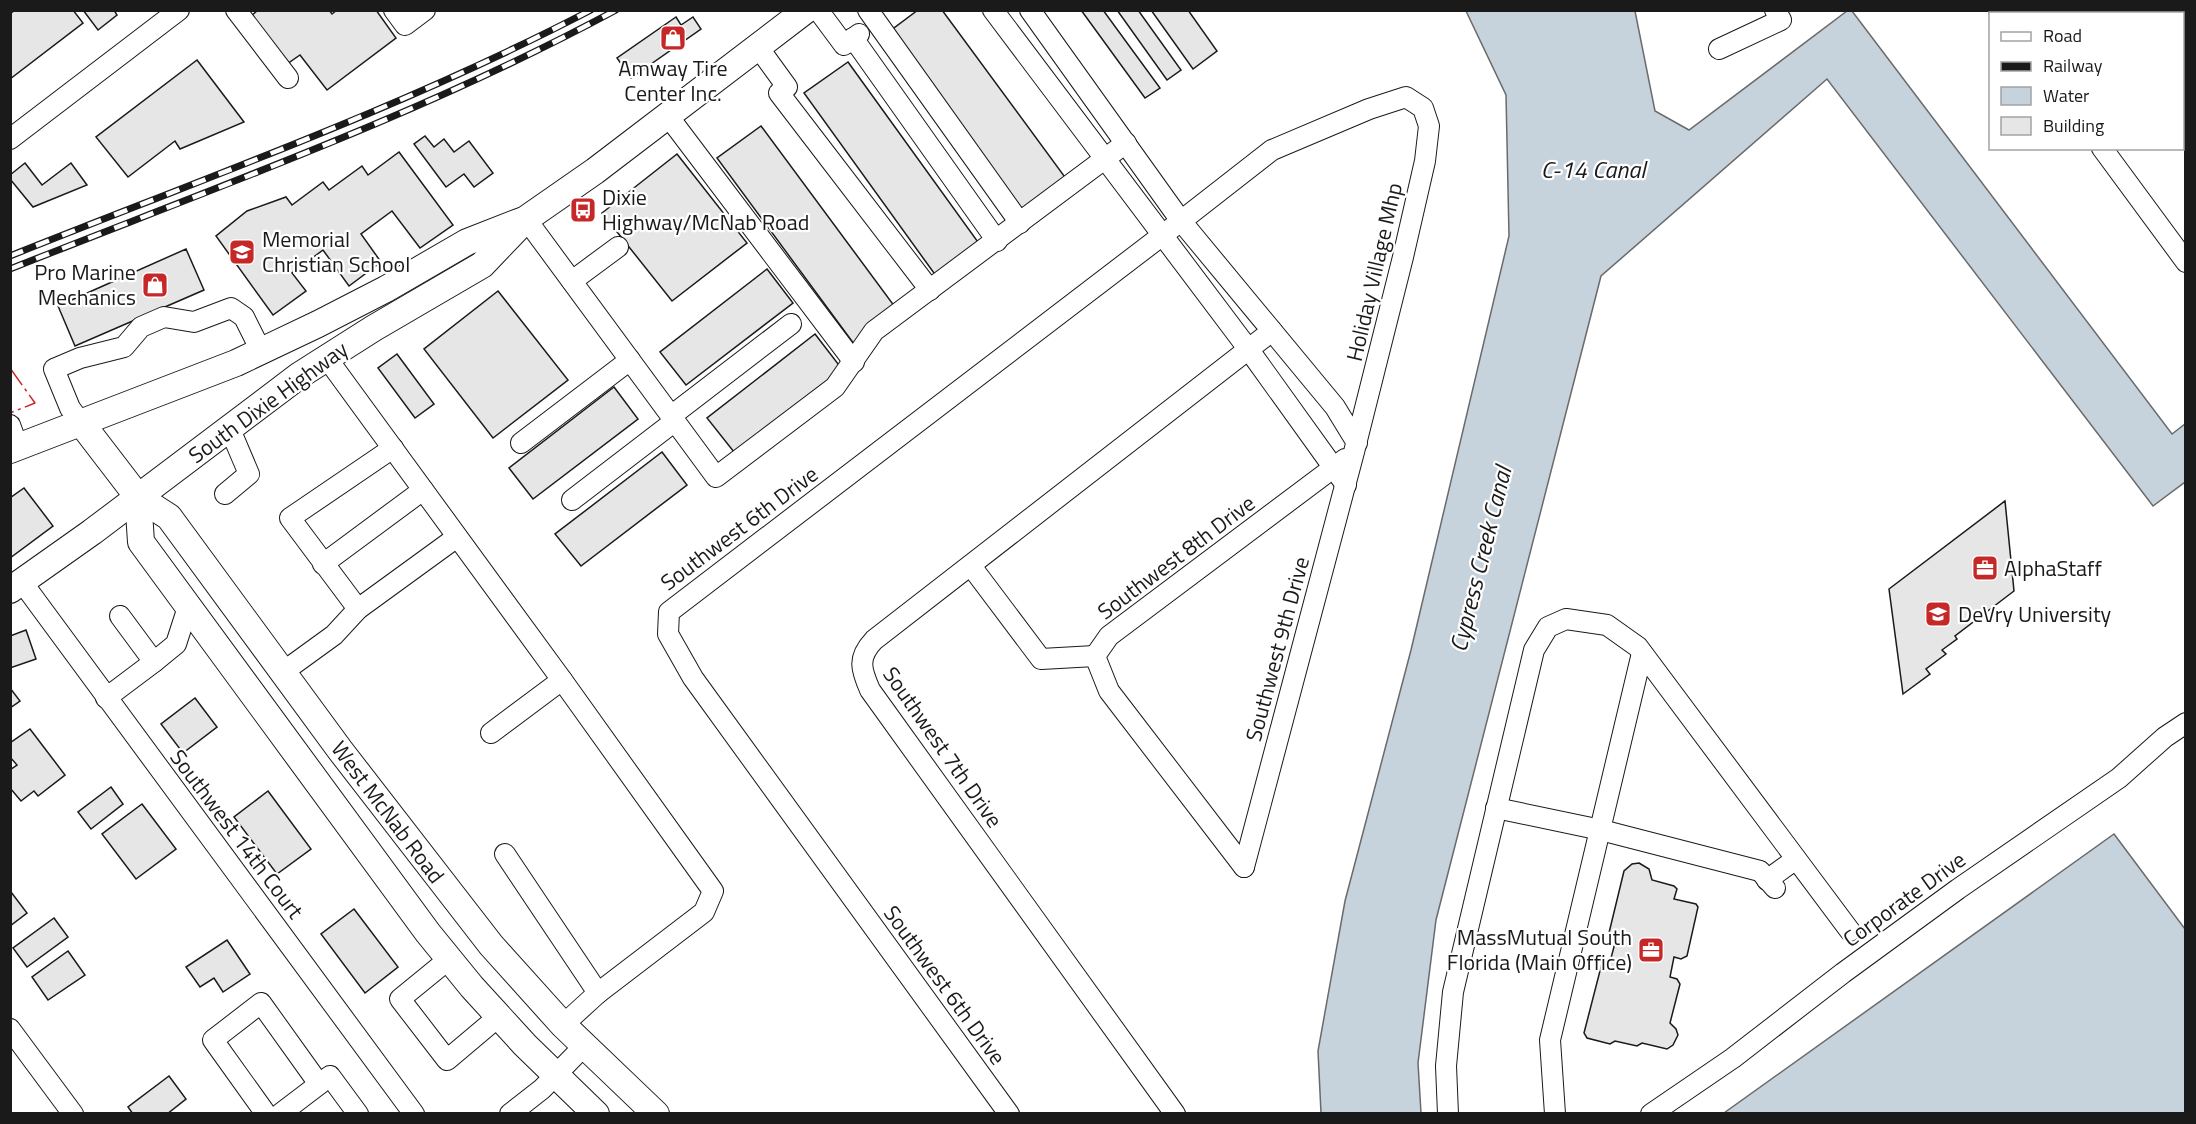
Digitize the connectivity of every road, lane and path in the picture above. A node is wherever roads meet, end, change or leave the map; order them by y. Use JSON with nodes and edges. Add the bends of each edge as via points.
{"nodes":[{"id":1,"x":179,"y":10,"type":"edge"},
{"id":2,"x":236,"y":10,"type":"edge"},
{"id":3,"x":394,"y":10,"type":"edge"},
{"id":4,"x":425,"y":10,"type":"edge"},
{"id":5,"x":806,"y":10,"type":"edge"},
{"id":6,"x":818,"y":10,"type":"edge"},
{"id":7,"x":993,"y":10,"type":"edge"},
{"id":8,"x":1030,"y":10,"type":"edge"},
{"id":9,"x":1778,"y":15,"type":"edge"},
{"id":10,"x":871,"y":16,"type":"edge"},
{"id":11,"x":853,"y":38,"type":"junction"},
{"id":12,"x":758,"y":47,"type":"junction"},
{"id":13,"x":1719,"y":49,"type":"dead end"},
{"id":14,"x":288,"y":78,"type":"dead end"},
{"id":15,"x":928,"y":97,"type":"junction"},
{"id":16,"x":906,"y":113,"type":"junction"},
{"id":17,"x":668,"y":116,"type":"junction"},
{"id":18,"x":12,"y":135,"type":"edge"},
{"id":19,"x":1126,"y":143,"type":"junction"},
{"id":20,"x":2103,"y":150,"type":"edge"},
{"id":21,"x":1104,"y":159,"type":"junction"},
{"id":22,"x":526,"y":219,"type":"junction"},
{"id":23,"x":1181,"y":221,"type":"junction"},
{"id":24,"x":1020,"y":224,"type":"junction"},
{"id":25,"x":1162,"y":236,"type":"junction"},
{"id":26,"x":997,"y":241,"type":"junction"},
{"id":27,"x":618,"y":247,"type":"dead end"},
{"id":28,"x":2186,"y":261,"type":"edge"},
{"id":29,"x":572,"y":281,"type":"junction"},
{"id":30,"x":930,"y":290,"type":"junction"},
{"id":31,"x":791,"y":324,"type":"dead end"},
{"id":32,"x":1272,"y":331,"type":"junction"},
{"id":33,"x":1249,"y":350,"type":"junction"},
{"id":34,"x":261,"y":351,"type":"junction"},
{"id":35,"x":326,"y":357,"type":"junction"},
{"id":36,"x":630,"y":360,"type":"junction"},
{"id":37,"x":854,"y":362,"type":"junction"},
{"id":38,"x":673,"y":418,"type":"junction"},
{"id":39,"x":82,"y":424,"type":"junction"},
{"id":40,"x":229,"y":427,"type":"junction"},
{"id":41,"x":13,"y":441,"type":"edge"},
{"id":42,"x":520,"y":443,"type":"dead end"},
{"id":43,"x":393,"y":448,"type":"junction"},
{"id":44,"x":1356,"y":448,"type":"junction"},
{"id":45,"x":1335,"y":467,"type":"junction"},
{"id":46,"x":1346,"y":485,"type":"junction"},
{"id":47,"x":423,"y":490,"type":"junction"},
{"id":48,"x":225,"y":494,"type":"dead end"},
{"id":49,"x":138,"y":497,"type":"junction"},
{"id":50,"x":572,"y":500,"type":"dead end"},
{"id":51,"x":457,"y":537,"type":"junction"},
{"id":52,"x":323,"y":564,"type":"junction"},
{"id":53,"x":971,"y":566,"type":"junction"},
{"id":54,"x":16,"y":586,"type":"edge"},
{"id":55,"x":188,"y":607,"type":"junction"},
{"id":56,"x":358,"y":609,"type":"junction"},
{"id":57,"x":120,"y":616,"type":"dead end"},
{"id":58,"x":1642,"y":653,"type":"junction"},
{"id":59,"x":1095,"y":656,"type":"junction"},
{"id":60,"x":154,"y":662,"type":"junction"},
{"id":61,"x":283,"y":672,"type":"junction"},
{"id":62,"x":562,"y":680,"type":"junction"},
{"id":63,"x":106,"y":698,"type":"junction"},
{"id":64,"x":2186,"y":723,"type":"edge"},
{"id":65,"x":491,"y":733,"type":"dead end"},
{"id":66,"x":1497,"y":808,"type":"junction"},
{"id":67,"x":1601,"y":830,"type":"junction"},
{"id":68,"x":505,"y":854,"type":"dead end"},
{"id":69,"x":1796,"y":859,"type":"junction"},
{"id":70,"x":1244,"y":867,"type":"joint"},
{"id":71,"x":1850,"y":931,"type":"dead end"},
{"id":72,"x":449,"y":959,"type":"junction"},
{"id":73,"x":598,"y":993,"type":"junction"},
{"id":74,"x":498,"y":1017,"type":"junction"},
{"id":75,"x":563,"y":1025,"type":"junction"},
{"id":76,"x":10,"y":1029,"type":"edge"},
{"id":77,"x":584,"y":1046,"type":"junction"},
{"id":78,"x":556,"y":1075,"type":"junction"},
{"id":79,"x":319,"y":1084,"type":"junction"},
{"id":80,"x":73,"y":1113,"type":"edge"},
{"id":81,"x":266,"y":1113,"type":"edge"},
{"id":82,"x":280,"y":1113,"type":"edge"},
{"id":83,"x":358,"y":1113,"type":"edge"},
{"id":84,"x":414,"y":1113,"type":"edge"},
{"id":85,"x":510,"y":1113,"type":"edge"},
{"id":86,"x":596,"y":1113,"type":"edge"},
{"id":87,"x":656,"y":1113,"type":"edge"},
{"id":88,"x":1009,"y":1113,"type":"edge"},
{"id":89,"x":1175,"y":1113,"type":"edge"},
{"id":90,"x":1448,"y":1113,"type":"edge"},
{"id":91,"x":1556,"y":1113,"type":"edge"},
{"id":92,"x":1651,"y":1113,"type":"edge"}],
"edges":[{"from":1,"to":18,"type":"street"},
{"from":2,"to":14,"type":"street"},
{"from":3,"to":4,"type":"street","via":[[405,25]]},
{"from":5,"to":12,"type":"main road","name":"South Dixie Highway"},
{"from":6,"to":11,"type":"street","via":[[844,45]]},
{"from":7,"to":21,"type":"street"},
{"from":8,"to":19,"type":"street"},
{"from":9,"to":13,"type":"street"},
{"from":10,"to":11,"type":"street"},
{"from":10,"to":15,"type":"street"},
{"from":11,"to":16,"type":"street"},
{"from":12,"to":17,"type":"main road","name":"South Dixie Highway"},
{"from":12,"to":30,"type":"street","via":[[787,87],[779,93]]},
{"from":15,"to":16,"type":"street"},
{"from":15,"to":24,"type":"street"},
{"from":16,"to":26,"type":"street"},
{"from":17,"to":22,"type":"main road","name":"South Dixie Highway"},
{"from":17,"to":37,"type":"street"},
{"from":19,"to":21,"type":"street"},
{"from":19,"to":23,"type":"street"},
{"from":20,"to":28,"type":"street"},
{"from":21,"to":24,"type":"street"},
{"from":21,"to":25,"type":"street"},
{"from":22,"to":29,"type":"street"},
{"from":22,"to":34,"type":"main road","name":"South Dixie Highway","via":[[467,242],[386,289]]},
{"from":22,"to":35,"type":"main road","name":"South Dixie Highway","via":[[482,265]]},
{"from":23,"to":25,"type":"street","name":"Southwest 6th Drive"},
{"from":23,"to":32,"type":"street"},
{"from":23,"to":44,"type":"street","name":"Holiday Village Mhp","via":[[1272,150],[1406,97],[1423,108],[1429,126],[1425,161]]},
{"from":24,"to":26,"type":"street"},
{"from":25,"to":33,"type":"street"},
{"from":25,"to":88,"type":"street","name":"Southwest 6th Drive","via":[[669,612],[668,634],[693,678]]},
{"from":26,"to":30,"type":"street"},
{"from":27,"to":29,"type":"street"},
{"from":29,"to":36,"type":"street"},
{"from":30,"to":37,"type":"street","via":[[874,331]]},
{"from":31,"to":38,"type":"street"},
{"from":32,"to":33,"type":"street","name":"Southwest 7th Drive"},
{"from":32,"to":44,"type":"street","via":[[1335,407]]},
{"from":33,"to":45,"type":"street"},
{"from":33,"to":53,"type":"street","name":"Southwest 7th Drive"},
{"from":34,"to":39,"type":"main road","name":"South Dixie Highway"},
{"from":34,"to":39,"type":"street","via":[[244,316],[231,308],[194,322],[164,317],[141,327],[124,347],[54,369],[70,408]]},
{"from":35,"to":40,"type":"main road","name":"South Dixie Highway"},
{"from":35,"to":43,"type":"street"},
{"from":36,"to":38,"type":"street"},
{"from":36,"to":42,"type":"street"},
{"from":37,"to":38,"type":"street","via":[[835,387],[716,477]]},
{"from":38,"to":50,"type":"street"},
{"from":39,"to":41,"type":"main road","name":"South Dixie Highway"},
{"from":39,"to":49,"type":"main road","name":"West McNab Road"},
{"from":40,"to":48,"type":"street","via":[[249,474]]},
{"from":40,"to":49,"type":"main road","name":"South Dixie Highway"},
{"from":43,"to":47,"type":"street"},
{"from":43,"to":52,"type":"street","via":[[290,518]]},
{"from":44,"to":45,"type":"street","name":"Southwest 8th Drive"},
{"from":44,"to":46,"type":"street","name":"Southwest 9th Drive"},
{"from":45,"to":46,"type":"street"},
{"from":45,"to":59,"type":"street","name":"Southwest 8th Drive","via":[[1109,636]]},
{"from":46,"to":70,"type":"street","name":"Southwest 9th Drive"},
{"from":47,"to":51,"type":"street"},
{"from":47,"to":52,"type":"street"},
{"from":49,"to":54,"type":"main road","name":"South Dixie Highway"},
{"from":49,"to":55,"type":"main road","name":"West McNab Road","via":[[141,542]]},
{"from":49,"to":61,"type":"main road","name":"West McNab Road","via":[[169,517]]},
{"from":51,"to":56,"type":"street"},
{"from":51,"to":62,"type":"street"},
{"from":52,"to":56,"type":"street"},
{"from":53,"to":59,"type":"street","via":[[1041,659]]},
{"from":53,"to":89,"type":"street","name":"Southwest 7th Drive","via":[[874,640],[866,649],[861,669],[870,690]]},
{"from":54,"to":63,"type":"street","name":"Southwest 14th Court"},
{"from":55,"to":60,"type":"street","via":[[176,644]]},
{"from":55,"to":72,"type":"main road","name":"West McNab Road"},
{"from":56,"to":61,"type":"street","via":[[334,635]]},
{"from":57,"to":60,"type":"street"},
{"from":58,"to":66,"type":"street","via":[[1607,625],[1566,619],[1548,627],[1534,650]]},
{"from":58,"to":67,"type":"street"},
{"from":58,"to":69,"type":"street"},
{"from":59,"to":70,"type":"street","name":"Southwest 8th Drive","via":[[1109,691]]},
{"from":60,"to":63,"type":"street"},
{"from":61,"to":75,"type":"main road","name":"West McNab Road","via":[[449,894]]},
{"from":62,"to":65,"type":"street"},
{"from":62,"to":73,"type":"street","via":[[713,891],[704,912]]},
{"from":63,"to":84,"type":"street","name":"Southwest 14th Court"},
{"from":64,"to":92,"type":"street","name":"Corporate Drive","via":[[2119,778],[1958,889],[1733,1058]]},
{"from":66,"to":67,"type":"street"},
{"from":66,"to":90,"type":"street","via":[[1453,992],[1446,1066]]},
{"from":67,"to":69,"type":"street","via":[[1760,871],[1771,884]]},
{"from":67,"to":91,"type":"street","via":[[1550,1040]]},
{"from":68,"to":73,"type":"street"},
{"from":69,"to":71,"type":"street"},
{"from":72,"to":74,"type":"main road","name":"West McNab Road"},
{"from":72,"to":74,"type":"street","via":[[399,999],[447,1060]]},
{"from":73,"to":75,"type":"street"},
{"from":74,"to":78,"type":"main road","name":"West McNab Road"},
{"from":75,"to":77,"type":"main road","name":"West McNab Road"},
{"from":76,"to":80,"type":"street"},
{"from":77,"to":78,"type":"street"},
{"from":77,"to":87,"type":"main road","name":"West McNab Road"},
{"from":78,"to":85,"type":"street"},
{"from":78,"to":86,"type":"main road","name":"West McNab Road"},
{"from":79,"to":81,"type":"street","via":[[261,1004],[213,1040]]},
{"from":79,"to":82,"type":"street"},
{"from":79,"to":83,"type":"street","via":[[330,1076]]}]}
